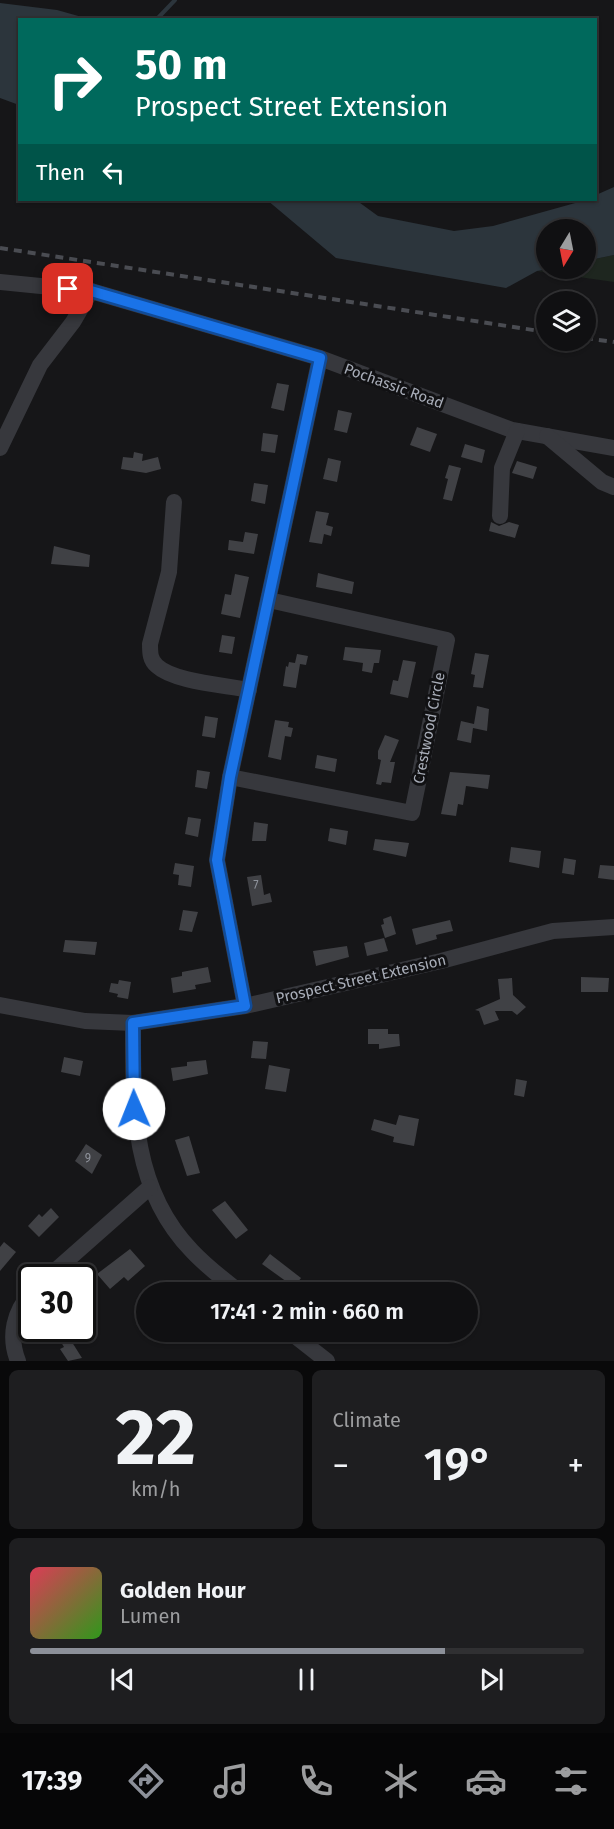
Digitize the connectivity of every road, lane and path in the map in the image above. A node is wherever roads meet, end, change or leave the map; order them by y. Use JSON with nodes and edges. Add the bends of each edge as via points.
{"nodes":[{"id":1,"x":0,"y":282,"type":"edge"},
{"id":2,"x":91,"y":291,"type":"junction"},
{"id":3,"x":320,"y":358,"type":"junction"},
{"id":4,"x":517,"y":431,"type":"junction"},
{"id":5,"x":547,"y":436,"type":"junction"},
{"id":6,"x":0,"y":448,"type":"edge"},
{"id":7,"x":614,"y":448,"type":"edge"},
{"id":8,"x":614,"y":487,"type":"edge"},
{"id":9,"x":174,"y":502,"type":"dead end"},
{"id":10,"x":500,"y":516,"type":"dead end"},
{"id":11,"x":269,"y":600,"type":"junction"},
{"id":12,"x":249,"y":690,"type":"junction"},
{"id":13,"x":230,"y":777,"type":"junction"},
{"id":14,"x":614,"y":927,"type":"edge"},
{"id":15,"x":0,"y":1005,"type":"edge"},
{"id":16,"x":245,"y":1006,"type":"junction"},
{"id":17,"x":133,"y":1023,"type":"junction"},
{"id":18,"x":150,"y":1187,"type":"junction"},
{"id":19,"x":63,"y":1264,"type":"edge"},
{"id":20,"x":228,"y":1282,"type":"edge"},
{"id":21,"x":18,"y":1312,"type":"edge"},
{"id":22,"x":303,"y":1342,"type":"edge"},
{"id":23,"x":18,"y":1361,"type":"edge"},
{"id":24,"x":327,"y":1361,"type":"edge"}],
"edges":[{"from":1,"to":2,"type":"street","name":"Pochassic Road"},
{"from":2,"to":3,"type":"street","name":"Pochassic Road"},
{"from":2,"to":6,"type":"street","via":[[40,365]]},
{"from":3,"to":4,"type":"street","name":"Pochassic Road"},
{"from":3,"to":11,"type":"street"},
{"from":4,"to":5,"type":"street","name":"Pochassic Road"},
{"from":4,"to":10,"type":"street","via":[[500,475]]},
{"from":5,"to":7,"type":"street","name":"Pochassic Road"},
{"from":5,"to":8,"type":"street","via":[[602,482]]},
{"from":9,"to":12,"type":"street","via":[[171,558],[150,658],[157,667],[173,674]]},
{"from":11,"to":12,"type":"street"},
{"from":11,"to":13,"type":"street","name":"Crestwood Circle","via":[[447,639],[412,813]]},
{"from":12,"to":13,"type":"street"},
{"from":13,"to":16,"type":"street","via":[[217,860]]},
{"from":14,"to":16,"type":"street","name":"Prospect Street Extension","via":[[553,931]]},
{"from":15,"to":17,"type":"street","name":"Prospect Street Extension","via":[[84,1021]]},
{"from":16,"to":17,"type":"street","name":"Prospect Street Extension"},
{"from":17,"to":18,"type":"street","via":[[136,1130]]},
{"from":18,"to":19,"type":"street"},
{"from":18,"to":20,"type":"street","via":[[190,1250]]},
{"from":21,"to":23,"type":"street","via":[[13,1327]]},
{"from":22,"to":24,"type":"street"}]}
